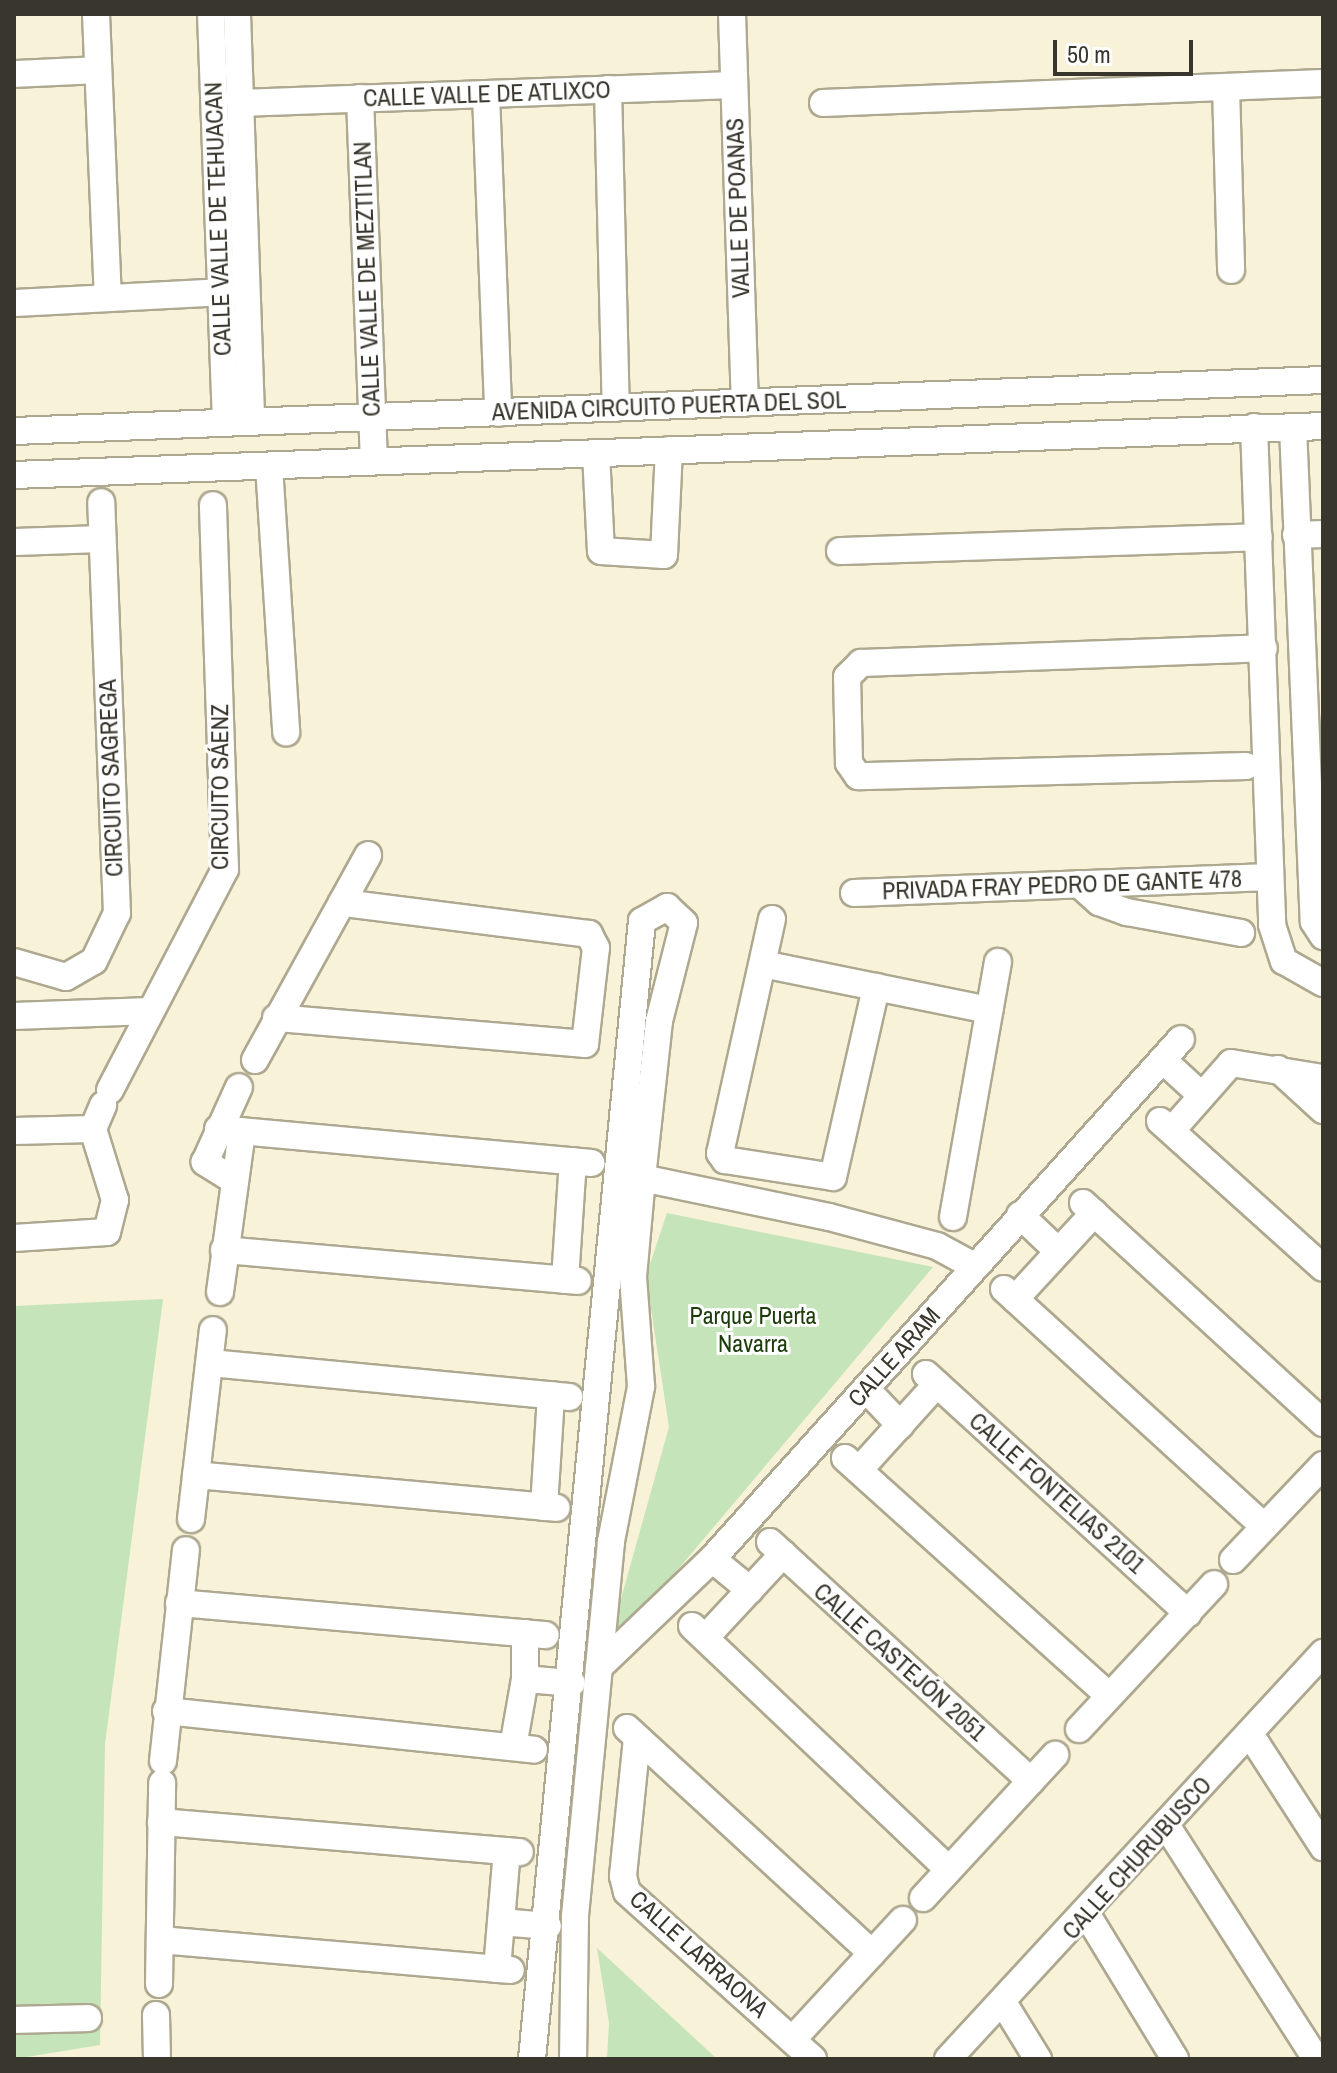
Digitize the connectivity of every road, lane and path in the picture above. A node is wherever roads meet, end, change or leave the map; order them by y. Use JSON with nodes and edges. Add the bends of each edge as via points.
{"nodes":[{"id":1,"x":96,"y":14,"type":"edge"},
{"id":2,"x":211,"y":14,"type":"edge"},
{"id":3,"x":237,"y":14,"type":"edge"},
{"id":4,"x":732,"y":14,"type":"edge"},
{"id":5,"x":225,"y":42,"type":"junction"},
{"id":6,"x":98,"y":70,"type":"junction"},
{"id":7,"x":14,"y":74,"type":"edge"},
{"id":8,"x":1323,"y":83,"type":"edge"},
{"id":9,"x":734,"y":85,"type":"junction"},
{"id":10,"x":1226,"y":87,"type":"junction"},
{"id":11,"x":608,"y":89,"type":"junction"},
{"id":12,"x":486,"y":94,"type":"junction"},
{"id":13,"x":360,"y":98,"type":"junction"},
{"id":14,"x":240,"y":103,"type":"junction"},
{"id":15,"x":823,"y":103,"type":"dead end"},
{"id":16,"x":1231,"y":270,"type":"dead end"},
{"id":17,"x":222,"y":292,"type":"junction"},
{"id":18,"x":108,"y":298,"type":"junction"},
{"id":19,"x":14,"y":303,"type":"edge"},
{"id":20,"x":1323,"y":380,"type":"edge"},
{"id":21,"x":745,"y":403,"type":"junction"},
{"id":22,"x":616,"y":408,"type":"junction"},
{"id":23,"x":498,"y":413,"type":"junction"},
{"id":24,"x":372,"y":418,"type":"junction"},
{"id":25,"x":238,"y":423,"type":"junction"},
{"id":26,"x":1323,"y":426,"type":"edge"},
{"id":27,"x":1254,"y":427,"type":"junction"},
{"id":28,"x":1293,"y":427,"type":"junction"},
{"id":29,"x":14,"y":431,"type":"edge"},
{"id":30,"x":669,"y":450,"type":"junction"},
{"id":31,"x":596,"y":453,"type":"junction"},
{"id":32,"x":374,"y":460,"type":"junction"},
{"id":33,"x":269,"y":466,"type":"junction"},
{"id":34,"x":14,"y":475,"type":"edge"},
{"id":35,"x":101,"y":502,"type":"dead end"},
{"id":36,"x":213,"y":505,"type":"dead end"},
{"id":37,"x":1323,"y":534,"type":"edge"},
{"id":38,"x":1296,"y":535,"type":"junction"},
{"id":39,"x":1259,"y":537,"type":"junction"},
{"id":40,"x":102,"y":539,"type":"junction"},
{"id":41,"x":14,"y":542,"type":"edge"},
{"id":42,"x":840,"y":551,"type":"dead end"},
{"id":43,"x":1264,"y":648,"type":"junction"},
{"id":44,"x":286,"y":732,"type":"dead end"},
{"id":45,"x":1315,"y":763,"type":"edge"},
{"id":46,"x":1246,"y":766,"type":"dead end"},
{"id":47,"x":368,"y":855,"type":"dead end"},
{"id":48,"x":1270,"y":877,"type":"junction"},
{"id":49,"x":1318,"y":878,"type":"edge"},
{"id":50,"x":1079,"y":884,"type":"junction"},
{"id":51,"x":854,"y":893,"type":"dead end"},
{"id":52,"x":342,"y":903,"type":"junction"},
{"id":53,"x":772,"y":919,"type":"dead end"},
{"id":54,"x":1241,"y":933,"type":"dead end"},
{"id":55,"x":1323,"y":936,"type":"edge"},
{"id":56,"x":14,"y":962,"type":"edge"},
{"id":57,"x":998,"y":962,"type":"dead end"},
{"id":58,"x":763,"y":964,"type":"junction"},
{"id":59,"x":66,"y":977,"type":"junction"},
{"id":60,"x":1323,"y":983,"type":"edge"},
{"id":61,"x":876,"y":987,"type":"junction"},
{"id":62,"x":590,"y":999,"type":"junction"},
{"id":63,"x":635,"y":1003,"type":"junction"},
{"id":64,"x":989,"y":1010,"type":"junction"},
{"id":65,"x":150,"y":1011,"type":"junction"},
{"id":66,"x":66,"y":1014,"type":"junction"},
{"id":67,"x":14,"y":1016,"type":"edge"},
{"id":68,"x":276,"y":1018,"type":"junction"},
{"id":69,"x":1181,"y":1039,"type":"dead end"},
{"id":70,"x":255,"y":1060,"type":"dead end"},
{"id":71,"x":1163,"y":1060,"type":"junction"},
{"id":72,"x":1278,"y":1069,"type":"junction"},
{"id":73,"x":1323,"y":1078,"type":"edge"},
{"id":74,"x":239,"y":1087,"type":"dead end"},
{"id":75,"x":1201,"y":1095,"type":"junction"},
{"id":76,"x":102,"y":1108,"type":"junction"},
{"id":77,"x":1323,"y":1110,"type":"edge"},
{"id":78,"x":230,"y":1130,"type":"junction"},
{"id":79,"x":14,"y":1131,"type":"edge"},
{"id":80,"x":777,"y":1171,"type":"junction"},
{"id":81,"x":642,"y":1178,"type":"junction"},
{"id":82,"x":769,"y":1204,"type":"junction"},
{"id":83,"x":570,"y":1215,"type":"junction"},
{"id":84,"x":1020,"y":1215,"type":"junction"},
{"id":85,"x":953,"y":1217,"type":"dead end"},
{"id":86,"x":615,"y":1220,"type":"junction"},
{"id":87,"x":14,"y":1238,"type":"edge"},
{"id":88,"x":224,"y":1250,"type":"junction"},
{"id":89,"x":1058,"y":1251,"type":"junction"},
{"id":90,"x":974,"y":1266,"type":"junction"},
{"id":91,"x":1323,"y":1268,"type":"edge"},
{"id":92,"x":220,"y":1292,"type":"dead end"},
{"id":93,"x":213,"y":1330,"type":"dead end"},
{"id":94,"x":210,"y":1363,"type":"junction"},
{"id":95,"x":599,"y":1383,"type":"junction"},
{"id":96,"x":641,"y":1387,"type":"junction"},
{"id":97,"x":866,"y":1389,"type":"junction"},
{"id":98,"x":595,"y":1423,"type":"junction"},
{"id":99,"x":1323,"y":1423,"type":"edge"},
{"id":100,"x":900,"y":1425,"type":"junction"},
{"id":101,"x":636,"y":1428,"type":"junction"},
{"id":102,"x":548,"y":1448,"type":"junction"},
{"id":103,"x":593,"y":1451,"type":"junction"},
{"id":104,"x":1323,"y":1465,"type":"edge"},
{"id":105,"x":196,"y":1475,"type":"junction"},
{"id":106,"x":191,"y":1519,"type":"dead end"},
{"id":107,"x":1264,"y":1526,"type":"junction"},
{"id":108,"x":186,"y":1550,"type":"dead end"},
{"id":109,"x":712,"y":1559,"type":"junction"},
{"id":110,"x":1233,"y":1560,"type":"dead end"},
{"id":111,"x":1214,"y":1584,"type":"dead end"},
{"id":112,"x":750,"y":1590,"type":"junction"},
{"id":113,"x":179,"y":1603,"type":"junction"},
{"id":114,"x":1188,"y":1613,"type":"junction"},
{"id":115,"x":1323,"y":1653,"type":"edge"},
{"id":116,"x":599,"y":1667,"type":"junction"},
{"id":117,"x":525,"y":1679,"type":"junction"},
{"id":118,"x":572,"y":1683,"type":"junction"},
{"id":119,"x":1108,"y":1695,"type":"junction"},
{"id":120,"x":166,"y":1711,"type":"junction"},
{"id":121,"x":1079,"y":1729,"type":"dead end"},
{"id":122,"x":1250,"y":1734,"type":"junction"},
{"id":123,"x":1055,"y":1755,"type":"dead end"},
{"id":124,"x":1031,"y":1781,"type":"junction"},
{"id":125,"x":589,"y":1799,"type":"junction"},
{"id":126,"x":629,"y":1803,"type":"junction"},
{"id":127,"x":161,"y":1822,"type":"junction"},
{"id":128,"x":1166,"y":1825,"type":"junction"},
{"id":129,"x":1323,"y":1847,"type":"edge"},
{"id":130,"x":948,"y":1869,"type":"junction"},
{"id":131,"x":923,"y":1898,"type":"dead end"},
{"id":132,"x":1086,"y":1913,"type":"junction"},
{"id":133,"x":903,"y":1920,"type":"dead end"},
{"id":134,"x":501,"y":1922,"type":"junction"},
{"id":135,"x":548,"y":1926,"type":"junction"},
{"id":136,"x":160,"y":1940,"type":"junction"},
{"id":137,"x":872,"y":1953,"type":"junction"},
{"id":138,"x":159,"y":1984,"type":"dead end"},
{"id":139,"x":1004,"y":2004,"type":"junction"},
{"id":140,"x":156,"y":2015,"type":"dead end"},
{"id":141,"x":88,"y":2018,"type":"dead end"},
{"id":142,"x":14,"y":2020,"type":"edge"},
{"id":143,"x":793,"y":2039,"type":"junction"},
{"id":144,"x":157,"y":2059,"type":"edge"},
{"id":145,"x":532,"y":2059,"type":"edge"},
{"id":146,"x":573,"y":2059,"type":"edge"},
{"id":147,"x":813,"y":2059,"type":"edge"},
{"id":148,"x":948,"y":2059,"type":"edge"},
{"id":149,"x":1038,"y":2059,"type":"edge"},
{"id":150,"x":1175,"y":2059,"type":"edge"},
{"id":151,"x":1316,"y":2059,"type":"edge"}],
"edges":[{"from":1,"to":6,"type":"street"},
{"from":2,"to":5,"type":"street","name":"CALLE VALLE DE TEHUACAN"},
{"from":3,"to":5,"type":"street","name":"CALLE VALLE DE TEHUACAN"},
{"from":4,"to":9,"type":"street","name":"VALLE DE POANAS"},
{"from":5,"to":14,"type":"street","name":"CALLE VALLE DE TEHUACAN"},
{"from":5,"to":17,"type":"street","name":"CALLE VALLE DE TEHUACAN"},
{"from":6,"to":7,"type":"street"},
{"from":6,"to":18,"type":"street"},
{"from":8,"to":10,"type":"street"},
{"from":9,"to":11,"type":"street","name":"CALLE VALLE DE ATLIXCO"},
{"from":9,"to":21,"type":"street","name":"VALLE DE POANAS"},
{"from":10,"to":15,"type":"street"},
{"from":10,"to":16,"type":"street"},
{"from":11,"to":12,"type":"street","name":"CALLE VALLE DE ATLIXCO"},
{"from":11,"to":22,"type":"street"},
{"from":12,"to":13,"type":"street","name":"CALLE VALLE DE ATLIXCO"},
{"from":12,"to":23,"type":"street"},
{"from":13,"to":14,"type":"street","name":"CALLE VALLE DE ATLIXCO"},
{"from":13,"to":24,"type":"street","name":"CALLE VALLE DE MEZTITLAN"},
{"from":14,"to":25,"type":"street","name":"CALLE VALLE DE TEHUACAN"},
{"from":17,"to":18,"type":"street"},
{"from":17,"to":25,"type":"street","name":"CALLE VALLE DE TEHUACAN"},
{"from":18,"to":19,"type":"street"},
{"from":20,"to":21,"type":"street","name":"AVENIDA CIRCUITO PUERTA DEL SOL"},
{"from":21,"to":22,"type":"street","name":"AVENIDA CIRCUITO PUERTA DEL SOL"},
{"from":22,"to":23,"type":"street","name":"AVENIDA CIRCUITO PUERTA DEL SOL"},
{"from":23,"to":24,"type":"street","name":"AVENIDA CIRCUITO PUERTA DEL SOL"},
{"from":24,"to":25,"type":"street","name":"AVENIDA CIRCUITO PUERTA DEL SOL"},
{"from":24,"to":32,"type":"street","name":"CALLE VALLE DE MEZTITLAN"},
{"from":25,"to":29,"type":"street","name":"AVENIDA CIRCUITO PUERTA DEL SOL"},
{"from":26,"to":28,"type":"street","name":"AVENIDA CIRCUITO PUERTA DEL SOL"},
{"from":27,"to":28,"type":"street","name":"AVENIDA CIRCUITO PUERTA DEL SOL"},
{"from":27,"to":30,"type":"street","name":"AVENIDA CIRCUITO PUERTA DEL SOL"},
{"from":27,"to":39,"type":"street"},
{"from":28,"to":38,"type":"street"},
{"from":30,"to":31,"type":"street","name":"AVENIDA CIRCUITO PUERTA DEL SOL"},
{"from":30,"to":31,"type":"street","via":[[664,555],[601,551]]},
{"from":31,"to":32,"type":"street","name":"AVENIDA CIRCUITO PUERTA DEL SOL"},
{"from":32,"to":33,"type":"street","name":"AVENIDA CIRCUITO PUERTA DEL SOL"},
{"from":33,"to":34,"type":"street","name":"AVENIDA CIRCUITO PUERTA DEL SOL"},
{"from":33,"to":44,"type":"street"},
{"from":35,"to":40,"type":"street","name":"CIRCUITO SAGREGA"},
{"from":36,"to":65,"type":"street","name":"CIRCUITO SÁENZ","via":[[225,869]]},
{"from":37,"to":38,"type":"street"},
{"from":38,"to":45,"type":"street"},
{"from":39,"to":42,"type":"street"},
{"from":39,"to":43,"type":"street"},
{"from":40,"to":41,"type":"street"},
{"from":40,"to":59,"type":"street","name":"CIRCUITO SAGREGA","via":[[117,913],[94,961]]},
{"from":43,"to":46,"type":"street","via":[[861,663],[847,677],[849,763],[858,776]]},
{"from":43,"to":48,"type":"street"},
{"from":45,"to":49,"type":"street"},
{"from":47,"to":52,"type":"street"},
{"from":48,"to":50,"type":"street","name":"PRIVADA FRAY PEDRO DE GANTE 478"},
{"from":48,"to":60,"type":"street","via":[[1272,925],[1284,961]]},
{"from":49,"to":55,"type":"street","via":[[1314,922]]},
{"from":50,"to":51,"type":"street","name":"PRIVADA FRAY PEDRO DE GANTE 478"},
{"from":50,"to":54,"type":"street","via":[[1099,902],[1127,912]]},
{"from":52,"to":62,"type":"street","via":[[589,934],[596,948]]},
{"from":52,"to":68,"type":"street"},
{"from":53,"to":58,"type":"street"},
{"from":56,"to":59,"type":"street"},
{"from":57,"to":64,"type":"street"},
{"from":58,"to":61,"type":"street"},
{"from":58,"to":80,"type":"street","via":[[720,1153],[725,1160]]},
{"from":59,"to":66,"type":"street"},
{"from":61,"to":64,"type":"street"},
{"from":61,"to":80,"type":"street","via":[[833,1177]]},
{"from":62,"to":63,"type":"street"},
{"from":62,"to":68,"type":"street","via":[[585,1044]]},
{"from":63,"to":81,"type":"street","via":[[642,921],[667,907],[684,923],[659,1021]]},
{"from":63,"to":86,"type":"street"},
{"from":64,"to":85,"type":"street"},
{"from":65,"to":66,"type":"street"},
{"from":65,"to":76,"type":"street","name":"CIRCUITO SÁENZ"},
{"from":66,"to":67,"type":"street"},
{"from":68,"to":70,"type":"street"},
{"from":69,"to":71,"type":"street","name":"CALLE ARAM"},
{"from":71,"to":75,"type":"street"},
{"from":71,"to":84,"type":"street","name":"CALLE ARAM"},
{"from":72,"to":73,"type":"street"},
{"from":72,"to":75,"type":"street","via":[[1231,1063]]},
{"from":72,"to":77,"type":"street"},
{"from":74,"to":78,"type":"street"},
{"from":75,"to":91,"type":"street","via":[[1166,1125]]},
{"from":76,"to":79,"type":"street"},
{"from":76,"to":87,"type":"street","via":[[115,1200],[107,1232]]},
{"from":78,"to":83,"type":"street","via":[[582,1162]]},
{"from":78,"to":88,"type":"street","via":[[205,1162],[235,1181]]},
{"from":80,"to":82,"type":"street"},
{"from":81,"to":82,"type":"street"},
{"from":81,"to":96,"type":"street","via":[[633,1277]]},
{"from":82,"to":90,"type":"street","via":[[937,1246]]},
{"from":83,"to":86,"type":"street"},
{"from":83,"to":88,"type":"street","via":[[571,1280]]},
{"from":84,"to":89,"type":"street"},
{"from":84,"to":90,"type":"street","name":"CALLE ARAM"},
{"from":86,"to":95,"type":"street"},
{"from":88,"to":92,"type":"street"},
{"from":89,"to":99,"type":"street","via":[[1088,1208]]},
{"from":89,"to":107,"type":"street","via":[[1009,1294]]},
{"from":90,"to":97,"type":"street","name":"CALLE ARAM"},
{"from":93,"to":94,"type":"street"},
{"from":94,"to":102,"type":"street","via":[[560,1396]]},
{"from":94,"to":105,"type":"street"},
{"from":95,"to":96,"type":"street"},
{"from":95,"to":98,"type":"street"},
{"from":96,"to":101,"type":"street"},
{"from":97,"to":100,"type":"street"},
{"from":97,"to":109,"type":"street","name":"CALLE ARAM"},
{"from":98,"to":101,"type":"street"},
{"from":98,"to":103,"type":"street"},
{"from":100,"to":114,"type":"street","name":"CALLE FONTELIAS 2101","via":[[932,1379]]},
{"from":100,"to":119,"type":"street","via":[[852,1464]]},
{"from":101,"to":116,"type":"street","via":[[611,1542]]},
{"from":102,"to":103,"type":"street"},
{"from":102,"to":105,"type":"street","via":[[550,1508]]},
{"from":103,"to":118,"type":"street"},
{"from":104,"to":107,"type":"street"},
{"from":105,"to":106,"type":"street"},
{"from":107,"to":110,"type":"street"},
{"from":108,"to":113,"type":"street"},
{"from":109,"to":112,"type":"street"},
{"from":109,"to":116,"type":"street","name":"CALLE ARAM"},
{"from":111,"to":114,"type":"street"},
{"from":112,"to":124,"type":"street","name":"CALLE CASTEJÓN 2051","via":[[776,1548]]},
{"from":112,"to":130,"type":"street","via":[[698,1632]]},
{"from":113,"to":117,"type":"street","via":[[535,1634]]},
{"from":113,"to":120,"type":"street"},
{"from":114,"to":119,"type":"street"},
{"from":115,"to":122,"type":"street","name":"CALLE CHURUBUSCO"},
{"from":116,"to":125,"type":"street"},
{"from":117,"to":118,"type":"street"},
{"from":117,"to":120,"type":"street","via":[[524,1749]]},
{"from":118,"to":135,"type":"street"},
{"from":119,"to":121,"type":"street"},
{"from":120,"to":127,"type":"street"},
{"from":122,"to":128,"type":"street","name":"CALLE CHURUBUSCO"},
{"from":122,"to":129,"type":"street"},
{"from":123,"to":124,"type":"street"},
{"from":124,"to":130,"type":"street"},
{"from":125,"to":126,"type":"street"},
{"from":125,"to":146,"type":"street","via":[[575,1917]]},
{"from":126,"to":137,"type":"street","name":"CALLE LARRAONA","via":[[632,1732]]},
{"from":126,"to":143,"type":"street","name":"CALLE LARRAONA","via":[[627,1892]]},
{"from":127,"to":134,"type":"street","via":[[514,1852]]},
{"from":127,"to":136,"type":"street"},
{"from":128,"to":132,"type":"street","name":"CALLE CHURUBUSCO"},
{"from":128,"to":151,"type":"street"},
{"from":130,"to":131,"type":"street"},
{"from":132,"to":139,"type":"street","name":"CALLE CHURUBUSCO"},
{"from":132,"to":150,"type":"street"},
{"from":133,"to":137,"type":"street"},
{"from":134,"to":135,"type":"street"},
{"from":134,"to":136,"type":"street","via":[[504,1970]]},
{"from":135,"to":145,"type":"street"},
{"from":136,"to":138,"type":"street"},
{"from":137,"to":143,"type":"street"},
{"from":139,"to":148,"type":"street","name":"CALLE CHURUBUSCO"},
{"from":139,"to":149,"type":"street"},
{"from":140,"to":144,"type":"street"},
{"from":141,"to":142,"type":"street"},
{"from":143,"to":147,"type":"street","name":"CALLE LARRAONA"}]}
